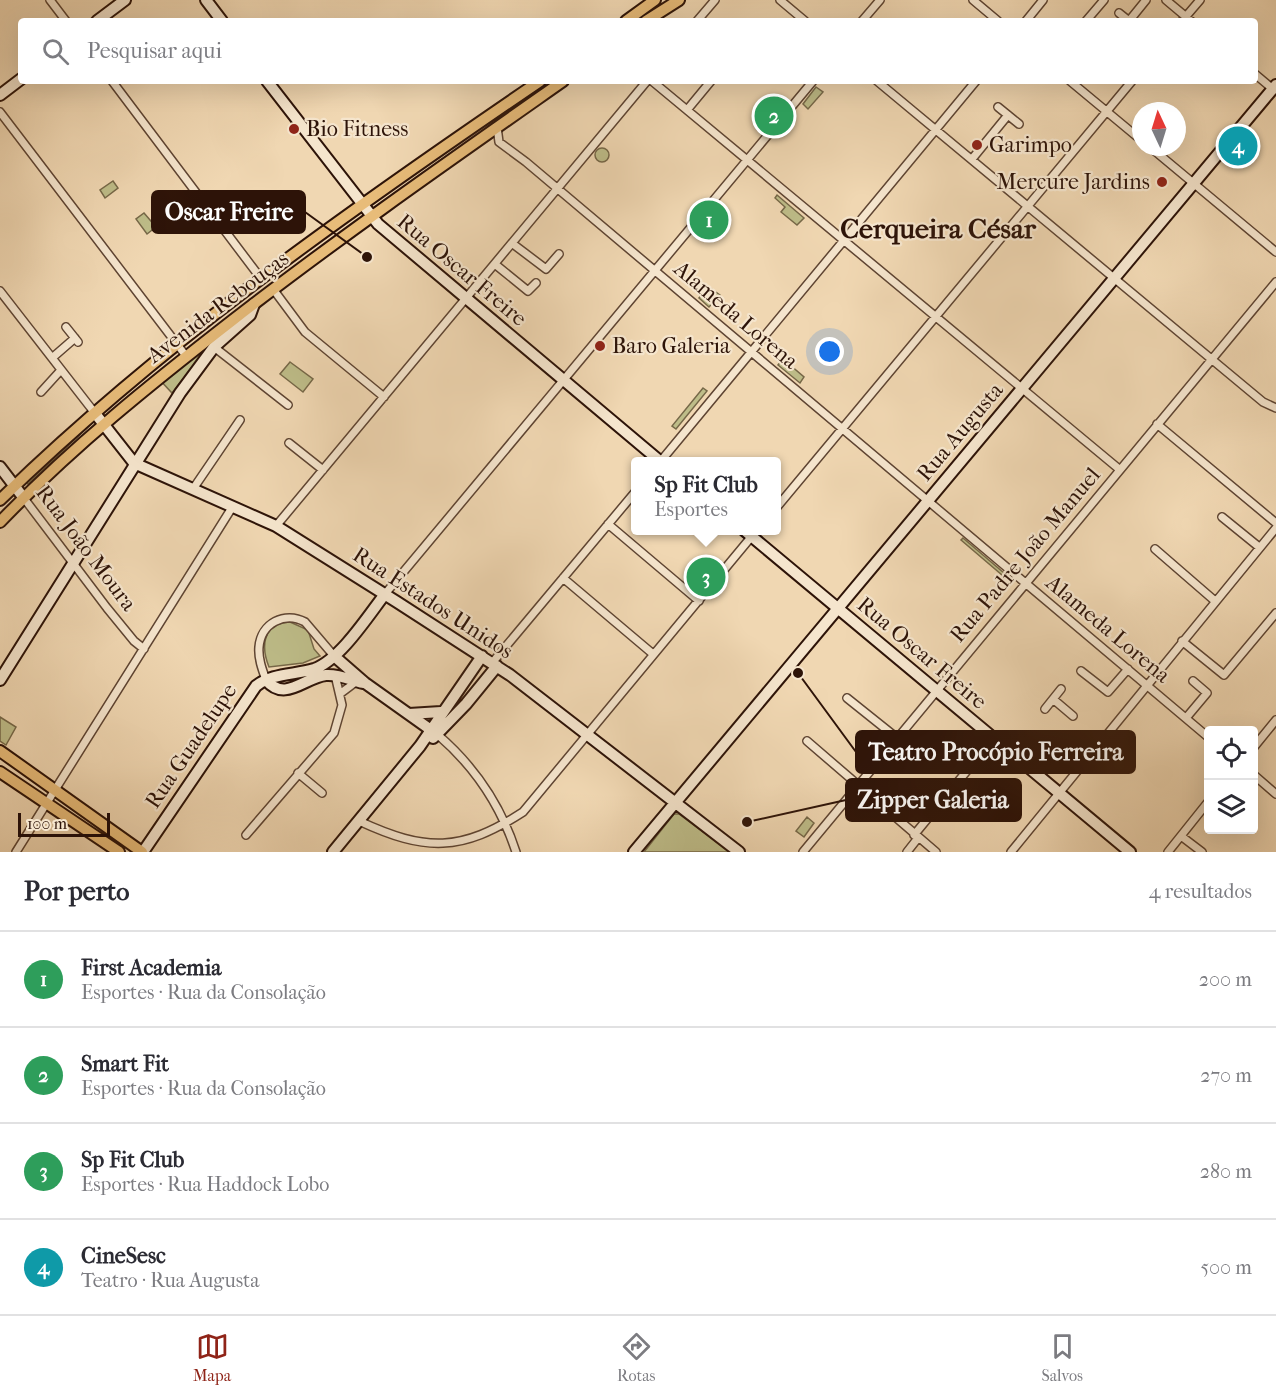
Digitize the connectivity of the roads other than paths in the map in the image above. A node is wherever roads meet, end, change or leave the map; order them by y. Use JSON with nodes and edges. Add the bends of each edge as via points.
{"nodes":[{"id":1,"x":50,"y":0,"type":"edge"},
{"id":2,"x":125,"y":0,"type":"edge"},
{"id":3,"x":206,"y":0,"type":"edge"},
{"id":4,"x":655,"y":0,"type":"edge"},
{"id":5,"x":679,"y":0,"type":"edge"},
{"id":6,"x":715,"y":0,"type":"edge"},
{"id":7,"x":780,"y":0,"type":"edge"},
{"id":8,"x":880,"y":0,"type":"edge"},
{"id":9,"x":973,"y":0,"type":"edge"},
{"id":10,"x":1043,"y":0,"type":"edge"},
{"id":11,"x":1104,"y":0,"type":"edge"},
{"id":12,"x":1146,"y":0,"type":"edge"},
{"id":13,"x":1166,"y":0,"type":"edge"},
{"id":14,"x":1200,"y":0,"type":"edge"},
{"id":15,"x":1119,"y":13,"type":"dead end"},
{"id":16,"x":64,"y":18,"type":"edge"},
{"id":17,"x":101,"y":18,"type":"edge"},
{"id":18,"x":220,"y":18,"type":"edge"},
{"id":19,"x":630,"y":18,"type":"edge"},
{"id":20,"x":651,"y":18,"type":"edge"},
{"id":21,"x":700,"y":18,"type":"edge"},
{"id":22,"x":802,"y":18,"type":"edge"},
{"id":23,"x":865,"y":18,"type":"edge"},
{"id":24,"x":995,"y":18,"type":"edge"},
{"id":25,"x":1028,"y":18,"type":"edge"},
{"id":26,"x":1089,"y":18,"type":"edge"},
{"id":27,"x":1125,"y":18,"type":"edge"},
{"id":28,"x":1131,"y":18,"type":"edge"},
{"id":29,"x":1184,"y":18,"type":"edge"},
{"id":30,"x":1187,"y":18,"type":"edge"},
{"id":31,"x":1258,"y":76,"type":"edge"},
{"id":32,"x":18,"y":81,"type":"edge"},
{"id":33,"x":114,"y":84,"type":"edge"},
{"id":34,"x":269,"y":84,"type":"edge"},
{"id":35,"x":536,"y":84,"type":"edge"},
{"id":36,"x":559,"y":84,"type":"edge"},
{"id":37,"x":644,"y":84,"type":"edge"},
{"id":38,"x":656,"y":84,"type":"edge"},
{"id":39,"x":709,"y":84,"type":"edge"},
{"id":40,"x":810,"y":84,"type":"edge"},
{"id":41,"x":881,"y":84,"type":"edge"},
{"id":42,"x":973,"y":84,"type":"edge"},
{"id":43,"x":1074,"y":84,"type":"edge"},
{"id":44,"x":1130,"y":84,"type":"edge"},
{"id":45,"x":1275,"y":88,"type":"edge"},
{"id":46,"x":0,"y":95,"type":"edge"},
{"id":47,"x":998,"y":106,"type":"dead end"},
{"id":48,"x":687,"y":110,"type":"junction"},
{"id":49,"x":1107,"y":111,"type":"junction"},
{"id":50,"x":0,"y":112,"type":"edge"},
{"id":51,"x":1008,"y":115,"type":"junction"},
{"id":52,"x":1019,"y":124,"type":"dead end"},
{"id":53,"x":497,"y":128,"type":"junction"},
{"id":54,"x":935,"y":130,"type":"junction"},
{"id":55,"x":1132,"y":132,"type":"edge"},
{"id":56,"x":1161,"y":156,"type":"edge"},
{"id":57,"x":972,"y":159,"type":"junction"},
{"id":58,"x":747,"y":160,"type":"junction"},
{"id":59,"x":1193,"y":183,"type":"junction"},
{"id":60,"x":557,"y":188,"type":"junction"},
{"id":61,"x":362,"y":206,"type":"junction"},
{"id":62,"x":1028,"y":206,"type":"junction"},
{"id":63,"x":371,"y":216,"type":"junction"},
{"id":64,"x":843,"y":241,"type":"junction"},
{"id":65,"x":513,"y":244,"type":"junction"},
{"id":66,"x":1276,"y":252,"type":"edge"},
{"id":67,"x":559,"y":254,"type":"dead end"},
{"id":68,"x":496,"y":265,"type":"junction"},
{"id":69,"x":654,"y":271,"type":"junction"},
{"id":70,"x":1114,"y":278,"type":"junction"},
{"id":71,"x":262,"y":280,"type":"junction"},
{"id":72,"x":1276,"y":282,"type":"edge"},
{"id":73,"x":536,"y":283,"type":"dead end"},
{"id":74,"x":273,"y":289,"type":"junction"},
{"id":75,"x":0,"y":291,"type":"edge"},
{"id":76,"x":466,"y":299,"type":"junction"},
{"id":77,"x":254,"y":304,"type":"junction"},
{"id":78,"x":935,"y":317,"type":"junction"},
{"id":79,"x":66,"y":327,"type":"dead end"},
{"id":80,"x":177,"y":344,"type":"junction"},
{"id":81,"x":214,"y":347,"type":"junction"},
{"id":82,"x":751,"y":351,"type":"junction"},
{"id":83,"x":186,"y":356,"type":"junction"},
{"id":84,"x":52,"y":358,"type":"junction"},
{"id":85,"x":1212,"y":359,"type":"junction"},
{"id":86,"x":61,"y":370,"type":"junction"},
{"id":87,"x":562,"y":381,"type":"junction"},
{"id":88,"x":1021,"y":389,"type":"junction"},
{"id":89,"x":41,"y":392,"type":"dead end"},
{"id":90,"x":384,"y":397,"type":"junction"},
{"id":91,"x":288,"y":405,"type":"dead end"},
{"id":92,"x":1276,"y":408,"type":"edge"},
{"id":93,"x":94,"y":412,"type":"junction"},
{"id":94,"x":240,"y":420,"type":"dead end"},
{"id":95,"x":102,"y":424,"type":"junction"},
{"id":96,"x":1157,"y":424,"type":"junction"},
{"id":97,"x":843,"y":428,"type":"junction"},
{"id":98,"x":289,"y":443,"type":"dead end"},
{"id":99,"x":655,"y":457,"type":"edge"},
{"id":100,"x":663,"y":457,"type":"edge"},
{"id":101,"x":134,"y":463,"type":"junction"},
{"id":102,"x":0,"y":467,"type":"edge"},
{"id":103,"x":323,"y":470,"type":"junction"},
{"id":104,"x":1119,"y":470,"type":"junction"},
{"id":105,"x":15,"y":486,"type":"junction"},
{"id":106,"x":193,"y":489,"type":"junction"},
{"id":107,"x":23,"y":497,"type":"junction"},
{"id":108,"x":631,"y":497,"type":"edge"},
{"id":109,"x":0,"y":500,"type":"edge"},
{"id":110,"x":929,"y":500,"type":"junction"},
{"id":111,"x":781,"y":502,"type":"edge"},
{"id":112,"x":233,"y":506,"type":"junction"},
{"id":113,"x":1222,"y":517,"type":"dead end"},
{"id":114,"x":0,"y":522,"type":"edge"},
{"id":115,"x":1276,"y":523,"type":"edge"},
{"id":116,"x":608,"y":524,"type":"junction"},
{"id":117,"x":276,"y":526,"type":"junction"},
{"id":118,"x":1276,"y":528,"type":"edge"},
{"id":119,"x":749,"y":535,"type":"edge"},
{"id":120,"x":753,"y":535,"type":"edge"},
{"id":121,"x":1259,"y":548,"type":"junction"},
{"id":122,"x":1155,"y":549,"type":"dead end"},
{"id":123,"x":72,"y":564,"type":"junction"},
{"id":124,"x":563,"y":578,"type":"junction"},
{"id":125,"x":1025,"y":582,"type":"junction"},
{"id":126,"x":384,"y":594,"type":"junction"},
{"id":127,"x":699,"y":601,"type":"junction"},
{"id":128,"x":1215,"y":601,"type":"junction"},
{"id":129,"x":837,"y":609,"type":"junction"},
{"id":130,"x":1276,"y":613,"type":"edge"},
{"id":131,"x":1185,"y":644,"type":"junction"},
{"id":132,"x":144,"y":649,"type":"junction"},
{"id":133,"x":653,"y":654,"type":"junction"},
{"id":134,"x":334,"y":656,"type":"junction"},
{"id":135,"x":482,"y":656,"type":"junction"},
{"id":136,"x":494,"y":664,"type":"junction"},
{"id":137,"x":1128,"y":669,"type":"junction"},
{"id":138,"x":1081,"y":671,"type":"dead end"},
{"id":139,"x":335,"y":675,"type":"junction"},
{"id":140,"x":0,"y":680,"type":"edge"},
{"id":141,"x":266,"y":680,"type":"junction"},
{"id":142,"x":1193,"y":681,"type":"dead end"},
{"id":143,"x":361,"y":682,"type":"junction"},
{"id":144,"x":1147,"y":685,"type":"junction"},
{"id":145,"x":1061,"y":690,"type":"dead end"},
{"id":146,"x":936,"y":691,"type":"junction"},
{"id":147,"x":341,"y":693,"type":"junction"},
{"id":148,"x":847,"y":698,"type":"dead end"},
{"id":149,"x":1053,"y":699,"type":"junction"},
{"id":150,"x":1045,"y":709,"type":"dead end"},
{"id":151,"x":441,"y":712,"type":"junction"},
{"id":152,"x":409,"y":714,"type":"junction"},
{"id":153,"x":1073,"y":716,"type":"dead end"},
{"id":154,"x":1186,"y":718,"type":"junction"},
{"id":155,"x":1276,"y":720,"type":"edge"},
{"id":156,"x":434,"y":732,"type":"junction"},
{"id":157,"x":1204,"y":733,"type":"edge"},
{"id":158,"x":587,"y":736,"type":"junction"},
{"id":159,"x":897,"y":738,"type":"junction"},
{"id":160,"x":994,"y":738,"type":"junction"},
{"id":161,"x":807,"y":741,"type":"dead end"},
{"id":162,"x":1258,"y":742,"type":"edge"},
{"id":163,"x":0,"y":751,"type":"edge"},
{"id":164,"x":0,"y":772,"type":"edge"},
{"id":165,"x":298,"y":773,"type":"junction"},
{"id":166,"x":1258,"y":778,"type":"edge"},
{"id":167,"x":857,"y":786,"type":"junction"},
{"id":168,"x":55,"y":791,"type":"junction"},
{"id":169,"x":1059,"y":792,"type":"junction"},
{"id":170,"x":322,"y":794,"type":"dead end"},
{"id":171,"x":1276,"y":794,"type":"edge"},
{"id":172,"x":47,"y":804,"type":"junction"},
{"id":173,"x":675,"y":804,"type":"junction"},
{"id":174,"x":1204,"y":808,"type":"edge"},
{"id":175,"x":359,"y":821,"type":"junction"},
{"id":176,"x":506,"y":825,"type":"junction"},
{"id":177,"x":246,"y":835,"type":"dead end"},
{"id":178,"x":916,"y":836,"type":"junction"},
{"id":179,"x":1181,"y":836,"type":"junction"},
{"id":180,"x":16,"y":852,"type":"edge"},
{"id":181,"x":120,"y":852,"type":"edge"},
{"id":182,"x":142,"y":852,"type":"edge"},
{"id":183,"x":333,"y":852,"type":"edge"},
{"id":184,"x":516,"y":852,"type":"edge"},
{"id":185,"x":634,"y":852,"type":"edge"},
{"id":186,"x":739,"y":852,"type":"edge"},
{"id":187,"x":803,"y":852,"type":"edge"},
{"id":188,"x":907,"y":852,"type":"edge"},
{"id":189,"x":936,"y":852,"type":"edge"},
{"id":190,"x":1011,"y":852,"type":"edge"},
{"id":191,"x":1130,"y":852,"type":"edge"},
{"id":192,"x":1168,"y":852,"type":"edge"},
{"id":193,"x":1202,"y":852,"type":"edge"}],
"edges":[{"from":1,"to":16,"type":"street"},
{"from":2,"to":17,"type":"street"},
{"from":3,"to":18,"type":"street"},
{"from":4,"to":19,"type":"main road"},
{"from":5,"to":20,"type":"main road"},
{"from":6,"to":21,"type":"street"},
{"from":7,"to":22,"type":"street"},
{"from":8,"to":23,"type":"street"},
{"from":9,"to":24,"type":"street"},
{"from":10,"to":25,"type":"street"},
{"from":11,"to":26,"type":"street"},
{"from":12,"to":28,"type":"street"},
{"from":13,"to":29,"type":"street"},
{"from":14,"to":30,"type":"street"},
{"from":15,"to":27,"type":"street"},
{"from":31,"to":45,"type":"street"},
{"from":32,"to":46,"type":"street"},
{"from":33,"to":71,"type":"street"},
{"from":34,"to":61,"type":"street","name":"Rua Oscar Freire"},
{"from":35,"to":61,"type":"main road","name":"Avenida Rebouças"},
{"from":36,"to":53,"type":"main road","name":"Avenida Rebouças"},
{"from":37,"to":60,"type":"street"},
{"from":38,"to":48,"type":"street"},
{"from":39,"to":48,"type":"street"},
{"from":40,"to":58,"type":"street"},
{"from":41,"to":54,"type":"street"},
{"from":42,"to":54,"type":"street"},
{"from":43,"to":49,"type":"street"},
{"from":44,"to":49,"type":"street"},
{"from":45,"to":59,"type":"street","name":"Rua Augusta"},
{"from":47,"to":51,"type":"street"},
{"from":48,"to":58,"type":"street"},
{"from":49,"to":55,"type":"street"},
{"from":49,"to":62,"type":"street"},
{"from":50,"to":80,"type":"street"},
{"from":51,"to":52,"type":"street"},
{"from":51,"to":57,"type":"street"},
{"from":53,"to":60,"type":"street","name":"Alameda Lorena","via":[[499,142]]},
{"from":53,"to":63,"type":"main road","name":"Avenida Rebouças"},
{"from":54,"to":57,"type":"street"},
{"from":54,"to":64,"type":"street"},
{"from":56,"to":59,"type":"street"},
{"from":57,"to":62,"type":"street"},
{"from":58,"to":64,"type":"street"},
{"from":58,"to":69,"type":"street"},
{"from":59,"to":66,"type":"street"},
{"from":59,"to":70,"type":"street","name":"Rua Augusta"},
{"from":60,"to":65,"type":"street"},
{"from":60,"to":69,"type":"street","name":"Alameda Lorena"},
{"from":61,"to":63,"type":"street","name":"Rua Oscar Freire"},
{"from":61,"to":71,"type":"main road","name":"Avenida Rebouças"},
{"from":62,"to":70,"type":"street"},
{"from":62,"to":78,"type":"street"},
{"from":63,"to":74,"type":"main road","name":"Avenida Rebouças"},
{"from":63,"to":76,"type":"street","name":"Rua Oscar Freire","via":[[403,248]]},
{"from":64,"to":78,"type":"street"},
{"from":64,"to":82,"type":"street"},
{"from":65,"to":67,"type":"street","via":[[546,269]]},
{"from":65,"to":68,"type":"street"},
{"from":68,"to":73,"type":"street","via":[[528,291]]},
{"from":68,"to":76,"type":"street"},
{"from":69,"to":82,"type":"street","name":"Alameda Lorena"},
{"from":69,"to":87,"type":"street"},
{"from":70,"to":85,"type":"street"},
{"from":70,"to":88,"type":"street","name":"Rua Augusta"},
{"from":71,"to":80,"type":"main road","name":"Avenida Rebouças"},
{"from":72,"to":85,"type":"street","name":"Rua Padre João Manuel"},
{"from":74,"to":77,"type":"main road","name":"Avenida Rebouças"},
{"from":74,"to":90,"type":"street","via":[[304,332]]},
{"from":75,"to":84,"type":"street"},
{"from":76,"to":87,"type":"street","name":"Rua Oscar Freire"},
{"from":76,"to":90,"type":"street"},
{"from":77,"to":81,"type":"street","via":[[250,315]]},
{"from":77,"to":83,"type":"main road","name":"Avenida Rebouças"},
{"from":78,"to":88,"type":"street"},
{"from":78,"to":97,"type":"street"},
{"from":79,"to":84,"type":"street","via":[[76,340]]},
{"from":80,"to":83,"type":"street"},
{"from":80,"to":93,"type":"main road","name":"Avenida Rebouças"},
{"from":81,"to":91,"type":"street"},
{"from":81,"to":101,"type":"street"},
{"from":82,"to":97,"type":"street","name":"Alameda Lorena"},
{"from":82,"to":100,"type":"street"},
{"from":83,"to":95,"type":"main road","name":"Avenida Rebouças"},
{"from":84,"to":86,"type":"street"},
{"from":85,"to":92,"type":"street","via":[[1263,402]]},
{"from":85,"to":96,"type":"street","name":"Rua Padre João Manuel"},
{"from":86,"to":89,"type":"street"},
{"from":86,"to":93,"type":"street"},
{"from":87,"to":99,"type":"street","name":"Rua Oscar Freire"},
{"from":87,"to":126,"type":"street"},
{"from":88,"to":104,"type":"street"},
{"from":88,"to":110,"type":"street","name":"Rua Augusta"},
{"from":90,"to":103,"type":"street"},
{"from":93,"to":95,"type":"street","name":"Rua Estados Unidos"},
{"from":93,"to":105,"type":"main road","name":"Avenida Rebouças"},
{"from":94,"to":106,"type":"street"},
{"from":95,"to":101,"type":"street","name":"Rua Estados Unidos"},
{"from":95,"to":107,"type":"main road","name":"Avenida Rebouças"},
{"from":96,"to":104,"type":"street","name":"Rua Padre João Manuel"},
{"from":96,"to":115,"type":"street"},
{"from":97,"to":110,"type":"street","name":"Alameda Lorena"},
{"from":97,"to":111,"type":"street"},
{"from":98,"to":103,"type":"street"},
{"from":101,"to":106,"type":"street","name":"Rua Estados Unidos"},
{"from":101,"to":123,"type":"street"},
{"from":102,"to":105,"type":"street","name":"Rua João Moura"},
{"from":103,"to":117,"type":"street"},
{"from":104,"to":125,"type":"street","name":"Rua Padre João Manuel"},
{"from":105,"to":107,"type":"street","name":"Rua João Moura"},
{"from":105,"to":109,"type":"main road","name":"Avenida Rebouças"},
{"from":106,"to":112,"type":"street","name":"Rua Estados Unidos"},
{"from":107,"to":114,"type":"main road","name":"Avenida Rebouças"},
{"from":107,"to":123,"type":"street","name":"Rua João Moura"},
{"from":108,"to":116,"type":"street"},
{"from":110,"to":125,"type":"street","name":"Alameda Lorena"},
{"from":110,"to":129,"type":"street","name":"Rua Augusta"},
{"from":112,"to":117,"type":"street","name":"Rua Estados Unidos"},
{"from":112,"to":132,"type":"street"},
{"from":113,"to":121,"type":"street"},
{"from":116,"to":124,"type":"street"},
{"from":116,"to":127,"type":"street"},
{"from":117,"to":126,"type":"street","name":"Rua Estados Unidos"},
{"from":118,"to":121,"type":"street"},
{"from":119,"to":127,"type":"street"},
{"from":120,"to":129,"type":"street","name":"Rua Oscar Freire"},
{"from":121,"to":128,"type":"street"},
{"from":122,"to":128,"type":"street"},
{"from":123,"to":132,"type":"street","name":"Rua João Moura"},
{"from":123,"to":140,"type":"street"},
{"from":124,"to":133,"type":"street"},
{"from":124,"to":136,"type":"street"},
{"from":125,"to":137,"type":"street","name":"Alameda Lorena"},
{"from":125,"to":146,"type":"street","name":"Rua Padre João Manuel"},
{"from":126,"to":134,"type":"street"},
{"from":126,"to":135,"type":"street","name":"Rua Estados Unidos"},
{"from":127,"to":133,"type":"street"},
{"from":128,"to":131,"type":"street"},
{"from":129,"to":146,"type":"street","name":"Rua Oscar Freire"},
{"from":129,"to":173,"type":"street","name":"Rua Augusta"},
{"from":130,"to":131,"type":"street","via":[[1224,675]]},
{"from":131,"to":144,"type":"street"},
{"from":132,"to":168,"type":"street"},
{"from":133,"to":158,"type":"street"},
{"from":134,"to":141,"type":"street","name":"Rua Guadelupe","via":[[313,669]]},
{"from":134,"to":141,"type":"street","via":[[305,622],[282,618],[268,626],[259,644]]},
{"from":134,"to":143,"type":"street"},
{"from":135,"to":136,"type":"street","name":"Rua Estados Unidos"},
{"from":135,"to":151,"type":"street"},
{"from":136,"to":156,"type":"street"},
{"from":136,"to":158,"type":"street","name":"Rua Estados Unidos"},
{"from":137,"to":138,"type":"street","via":[[1108,692]]},
{"from":137,"to":144,"type":"street","name":"Alameda Lorena"},
{"from":139,"to":141,"type":"street","via":[[320,676],[287,690]]},
{"from":139,"to":143,"type":"street"},
{"from":139,"to":147,"type":"street"},
{"from":141,"to":182,"type":"street","name":"Rua Guadelupe","via":[[252,691]]},
{"from":142,"to":154,"type":"street","via":[[1207,693]]},
{"from":143,"to":147,"type":"street"},
{"from":143,"to":152,"type":"street"},
{"from":144,"to":154,"type":"street","name":"Alameda Lorena"},
{"from":144,"to":169,"type":"street"},
{"from":145,"to":149,"type":"street"},
{"from":146,"to":159,"type":"street","name":"Rua Padre João Manuel"},
{"from":146,"to":160,"type":"street","name":"Rua Oscar Freire"},
{"from":147,"to":165,"type":"street","via":[[338,725]]},
{"from":148,"to":159,"type":"street"},
{"from":149,"to":150,"type":"street"},
{"from":149,"to":153,"type":"street"},
{"from":151,"to":152,"type":"street"},
{"from":151,"to":156,"type":"street"},
{"from":152,"to":156,"type":"street"},
{"from":154,"to":157,"type":"street","name":"Alameda Lorena"},
{"from":155,"to":162,"type":"street"},
{"from":156,"to":175,"type":"street"},
{"from":156,"to":176,"type":"street","via":[[464,759]]},
{"from":158,"to":173,"type":"street","name":"Rua Estados Unidos"},
{"from":158,"to":176,"type":"street","via":[[523,812]]},
{"from":159,"to":167,"type":"street","name":"Rua Padre João Manuel"},
{"from":160,"to":169,"type":"street","name":"Rua Oscar Freire"},
{"from":160,"to":178,"type":"street"},
{"from":161,"to":167,"type":"street"},
{"from":163,"to":168,"type":"main road"},
{"from":164,"to":172,"type":"main road"},
{"from":165,"to":170,"type":"street"},
{"from":165,"to":177,"type":"street"},
{"from":166,"to":171,"type":"street"},
{"from":167,"to":178,"type":"street"},
{"from":167,"to":187,"type":"street","name":"Rua Padre João Manuel"},
{"from":168,"to":172,"type":"street"},
{"from":168,"to":182,"type":"main road"},
{"from":169,"to":190,"type":"street"},
{"from":169,"to":191,"type":"street","name":"Rua Oscar Freire"},
{"from":172,"to":180,"type":"street"},
{"from":172,"to":181,"type":"main road"},
{"from":173,"to":185,"type":"street","name":"Rua Augusta"},
{"from":173,"to":186,"type":"street","name":"Rua Estados Unidos"},
{"from":174,"to":179,"type":"street"},
{"from":175,"to":176,"type":"street","via":[[396,843],[435,851],[469,846]]},
{"from":175,"to":183,"type":"street"},
{"from":176,"to":184,"type":"street"},
{"from":178,"to":188,"type":"street"},
{"from":178,"to":189,"type":"street"},
{"from":179,"to":192,"type":"street"},
{"from":179,"to":193,"type":"street"}]}
